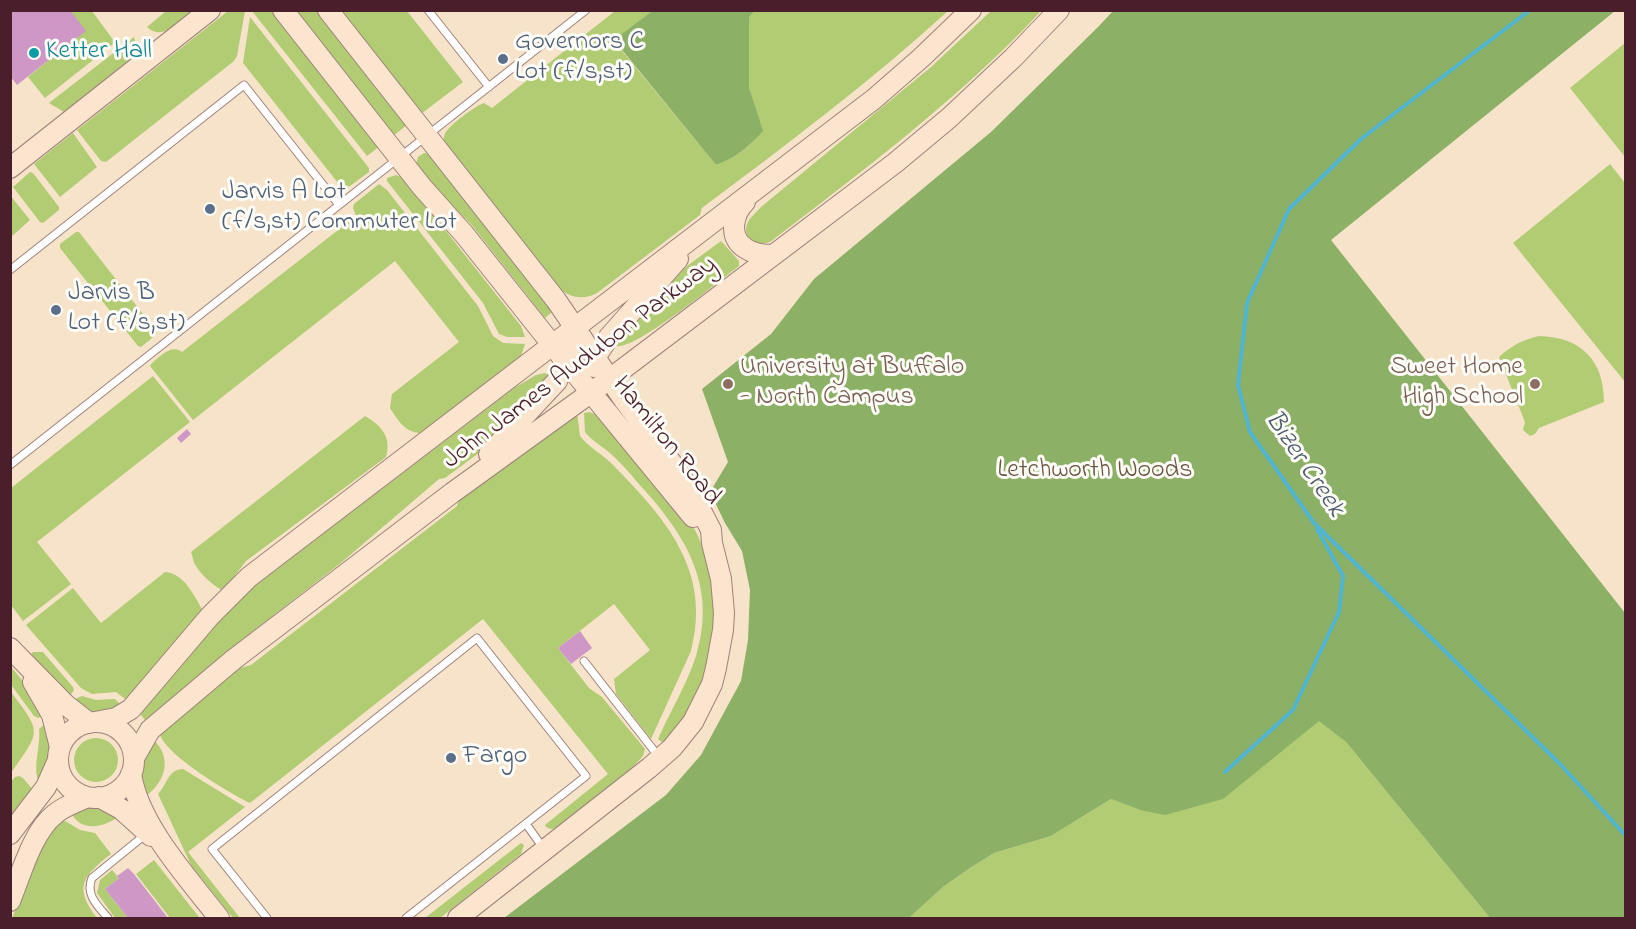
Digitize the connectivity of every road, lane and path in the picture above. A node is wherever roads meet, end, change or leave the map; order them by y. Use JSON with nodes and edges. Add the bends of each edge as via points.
{"nodes":[{"id":1,"x":210,"y":10,"type":"edge"},
{"id":2,"x":283,"y":10,"type":"edge"},
{"id":3,"x":328,"y":10,"type":"edge"},
{"id":4,"x":428,"y":10,"type":"edge"},
{"id":5,"x":586,"y":10,"type":"edge"},
{"id":6,"x":971,"y":10,"type":"edge"},
{"id":7,"x":1059,"y":10,"type":"edge"},
{"id":8,"x":489,"y":87,"type":"junction"},
{"id":9,"x":427,"y":136,"type":"junction"},
{"id":10,"x":398,"y":157,"type":"junction"},
{"id":11,"x":10,"y":168,"type":"edge"},
{"id":12,"x":759,"y":186,"type":"junction"},
{"id":13,"x":339,"y":205,"type":"junction"},
{"id":14,"x":703,"y":229,"type":"junction"},
{"id":15,"x":773,"y":255,"type":"junction"},
{"id":16,"x":10,"y":270,"type":"edge"},
{"id":17,"x":576,"y":327,"type":"junction"},
{"id":18,"x":553,"y":346,"type":"junction"},
{"id":19,"x":596,"y":356,"type":"junction"},
{"id":20,"x":566,"y":362,"type":"junction"},
{"id":21,"x":611,"y":378,"type":"junction"},
{"id":22,"x":591,"y":392,"type":"junction"},
{"id":23,"x":10,"y":465,"type":"edge"},
{"id":24,"x":452,"y":493,"type":"junction"},
{"id":25,"x":712,"y":543,"type":"junction"},
{"id":26,"x":14,"y":652,"type":"edge"},
{"id":27,"x":584,"y":661,"type":"dead end"},
{"id":28,"x":92,"y":722,"type":"junction"},
{"id":29,"x":59,"y":753,"type":"junction"},
{"id":30,"x":660,"y":759,"type":"junction"},
{"id":31,"x":132,"y":766,"type":"junction"},
{"id":32,"x":94,"y":797,"type":"junction"},
{"id":33,"x":526,"y":824,"type":"junction"},
{"id":34,"x":148,"y":833,"type":"junction"},
{"id":35,"x":10,"y":834,"type":"edge"},
{"id":36,"x":166,"y":850,"type":"junction"},
{"id":37,"x":545,"y":851,"type":"junction"},
{"id":38,"x":10,"y":901,"type":"edge"},
{"id":39,"x":108,"y":918,"type":"edge"},
{"id":40,"x":219,"y":918,"type":"edge"},
{"id":41,"x":267,"y":918,"type":"edge"},
{"id":42,"x":406,"y":918,"type":"edge"},
{"id":43,"x":460,"y":918,"type":"edge"}],
"edges":[{"from":1,"to":11,"type":"main road"},
{"from":2,"to":10,"type":"main road","name":"Hamilton Road"},
{"from":3,"to":9,"type":"main road","name":"Hamilton Road"},
{"from":4,"to":8,"type":"lane"},
{"from":5,"to":8,"type":"lane"},
{"from":6,"to":12,"type":"main road","name":"John James Audubon Parkway","via":[[874,99]]},
{"from":7,"to":15,"type":"main road","name":"John James Audubon Parkway","via":[[949,118]]},
{"from":8,"to":9,"type":"lane"},
{"from":9,"to":10,"type":"lane"},
{"from":9,"to":17,"type":"main road","name":"Hamilton Road"},
{"from":10,"to":13,"type":"lane"},
{"from":10,"to":18,"type":"main road","name":"Hamilton Road"},
{"from":12,"to":14,"type":"main road","name":"John James Audubon Parkway"},
{"from":12,"to":15,"type":"main road","via":[[739,208],[734,225],[743,247]]},
{"from":13,"to":16,"type":"lane","via":[[244,85]]},
{"from":13,"to":23,"type":"lane"},
{"from":14,"to":17,"type":"main road","name":"John James Audubon Parkway"},
{"from":14,"to":19,"type":"main road"},
{"from":15,"to":21,"type":"main road","name":"John James Audubon Parkway"},
{"from":17,"to":18,"type":"main road","name":"John James Audubon Parkway"},
{"from":17,"to":19,"type":"main road","name":"Hamilton Road"},
{"from":17,"to":20,"type":"main road"},
{"from":18,"to":20,"type":"main road","name":"Hamilton Road"},
{"from":18,"to":28,"type":"main road","name":"John James Audubon Parkway","via":[[249,577],[210,616],[136,704],[116,718]]},
{"from":19,"to":21,"type":"main road","name":"Hamilton Road"},
{"from":19,"to":22,"type":"main road"},
{"from":20,"to":22,"type":"main road","name":"Hamilton Road"},
{"from":20,"to":24,"type":"main road","via":[[557,381]]},
{"from":21,"to":22,"type":"main road","name":"John James Audubon Parkway"},
{"from":21,"to":25,"type":"main road","name":"Hamilton Road","via":[[694,497],[711,530]]},
{"from":22,"to":24,"type":"main road","name":"John James Audubon Parkway"},
{"from":22,"to":25,"type":"main road","name":"Hamilton Road"},
{"from":24,"to":31,"type":"main road","name":"John James Audubon Parkway","via":[[174,709],[150,730]]},
{"from":25,"to":30,"type":"main road","name":"Hamilton Road","via":[[724,613],[716,668],[693,722]]},
{"from":26,"to":28,"type":"main road","via":[[66,705]]},
{"from":26,"to":29,"type":"main road","via":[[52,715]]},
{"from":27,"to":30,"type":"lane"},
{"from":28,"to":29,"type":"main road","via":[[71,731]]},
{"from":28,"to":31,"type":"main road","via":[[114,727],[124,735],[131,746]]},
{"from":29,"to":32,"type":"main road","via":[[60,772],[67,784],[76,792]]},
{"from":29,"to":35,"type":"main road","via":[[46,787]]},
{"from":30,"to":37,"type":"main road","name":"Hamilton Road"},
{"from":31,"to":32,"type":"main road","via":[[119,789],[108,796]]},
{"from":31,"to":36,"type":"main road","via":[[136,795]]},
{"from":32,"to":34,"type":"main road","via":[[121,809]]},
{"from":32,"to":38,"type":"main road","via":[[59,810],[46,823]]},
{"from":33,"to":37,"type":"lane"},
{"from":33,"to":41,"type":"lane","via":[[586,776],[477,638],[212,849]]},
{"from":33,"to":42,"type":"lane"},
{"from":34,"to":36,"type":"main road"},
{"from":34,"to":39,"type":"lane","via":[[92,878],[89,886],[93,900]]},
{"from":36,"to":40,"type":"main road"},
{"from":37,"to":43,"type":"main road","name":"Hamilton Road"}]}
